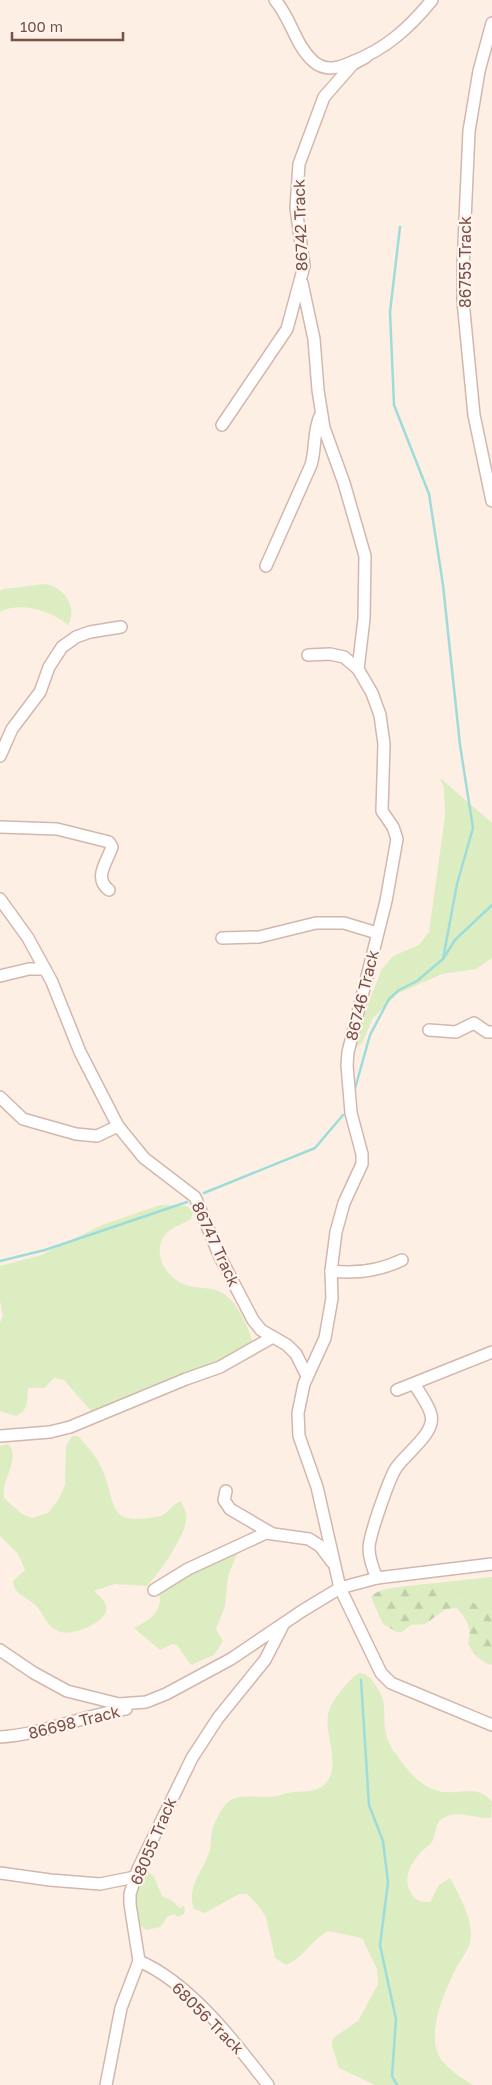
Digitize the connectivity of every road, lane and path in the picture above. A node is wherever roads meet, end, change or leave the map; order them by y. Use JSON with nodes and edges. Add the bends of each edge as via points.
{"nodes":[{"id":1,"x":275,"y":0,"type":"edge"},
{"id":2,"x":432,"y":0,"type":"edge"},
{"id":3,"x":492,"y":23,"type":"edge"},
{"id":4,"x":366,"y":57,"type":"junction"},
{"id":5,"x":301,"y":282,"type":"junction"},
{"id":6,"x":322,"y":414,"type":"junction"},
{"id":7,"x":222,"y":424,"type":"dead end"},
{"id":8,"x":492,"y":501,"type":"edge"},
{"id":9,"x":266,"y":566,"type":"dead end"},
{"id":10,"x":121,"y":627,"type":"dead end"},
{"id":11,"x":308,"y":656,"type":"dead end"},
{"id":12,"x":358,"y":669,"type":"junction"},
{"id":13,"x":0,"y":754,"type":"edge"},
{"id":14,"x":0,"y":827,"type":"edge"},
{"id":15,"x":109,"y":890,"type":"dead end"},
{"id":16,"x":0,"y":899,"type":"edge"},
{"id":17,"x":377,"y":933,"type":"junction"},
{"id":18,"x":222,"y":938,"type":"dead end"},
{"id":19,"x":45,"y":969,"type":"junction"},
{"id":20,"x":0,"y":976,"type":"edge"},
{"id":21,"x":429,"y":1030,"type":"dead end"},
{"id":22,"x":492,"y":1032,"type":"edge"},
{"id":23,"x":0,"y":1097,"type":"edge"},
{"id":24,"x":118,"y":1126,"type":"junction"},
{"id":25,"x":402,"y":1260,"type":"dead end"},
{"id":26,"x":331,"y":1271,"type":"junction"},
{"id":27,"x":273,"y":1337,"type":"junction"},
{"id":28,"x":492,"y":1352,"type":"edge"},
{"id":29,"x":307,"y":1376,"type":"junction"},
{"id":30,"x":415,"y":1385,"type":"junction"},
{"id":31,"x":397,"y":1390,"type":"dead end"},
{"id":32,"x":0,"y":1436,"type":"edge"},
{"id":33,"x":226,"y":1491,"type":"dead end"},
{"id":34,"x":272,"y":1532,"type":"junction"},
{"id":35,"x":334,"y":1563,"type":"junction"},
{"id":36,"x":492,"y":1564,"type":"edge"},
{"id":37,"x":377,"y":1578,"type":"junction"},
{"id":38,"x":340,"y":1588,"type":"junction"},
{"id":39,"x":154,"y":1590,"type":"dead end"},
{"id":40,"x":283,"y":1625,"type":"junction"},
{"id":41,"x":0,"y":1650,"type":"edge"},
{"id":42,"x":146,"y":1702,"type":"junction"},
{"id":43,"x":492,"y":1725,"type":"edge"},
{"id":44,"x":0,"y":1737,"type":"edge"},
{"id":45,"x":0,"y":1873,"type":"edge"},
{"id":46,"x":136,"y":1877,"type":"junction"},
{"id":47,"x":139,"y":1961,"type":"junction"},
{"id":48,"x":106,"y":2085,"type":"edge"},
{"id":49,"x":268,"y":2085,"type":"edge"}],
"edges":[{"from":1,"to":4,"type":"street","via":[[314,62],[322,67],[340,67]]},
{"from":2,"to":4,"type":"street","via":[[398,37]]},
{"from":3,"to":8,"type":"street","name":"86755 Track","via":[[479,71],[470,131],[463,266],[474,415]]},
{"from":4,"to":5,"type":"street","name":"86742 Track","via":[[353,64],[324,97],[299,164],[295,196],[304,255]]},
{"from":5,"to":6,"type":"street","via":[[314,340]]},
{"from":5,"to":7,"type":"street","name":"86742 Track","via":[[283,337]]},
{"from":6,"to":9,"type":"street","via":[[317,423],[311,466]]},
{"from":6,"to":12,"type":"street","via":[[365,556],[364,619]]},
{"from":10,"to":13,"type":"street","via":[[90,632],[62,647],[49,667],[40,692],[16,721]]},
{"from":11,"to":12,"type":"street","name":"86746 Track","via":[[338,655]]},
{"from":12,"to":17,"type":"street","name":"86746 Track","via":[[380,715],[384,762],[382,805],[396,833],[390,882]]},
{"from":14,"to":15,"type":"street","via":[[35,827],[105,840],[111,844],[101,878]]},
{"from":16,"to":19,"type":"street","name":"86747 Track"},
{"from":17,"to":18,"type":"street","via":[[344,923],[306,924],[259,938]]},
{"from":17,"to":26,"type":"street","name":"86746 Track","via":[[352,1031],[347,1065],[351,1114],[362,1164],[341,1214]]},
{"from":19,"to":20,"type":"street"},
{"from":19,"to":24,"type":"street","name":"86747 Track","via":[[80,1052]]},
{"from":21,"to":22,"type":"street","via":[[456,1032],[474,1023]]},
{"from":23,"to":24,"type":"street","via":[[23,1119],[76,1134],[97,1136]]},
{"from":24,"to":27,"type":"street","name":"86747 Track","via":[[144,1158],[195,1197],[220,1257],[253,1320]]},
{"from":25,"to":26,"type":"street","via":[[357,1273]]},
{"from":26,"to":29,"type":"street","name":"86746 Track","via":[[332,1298],[326,1338]]},
{"from":27,"to":29,"type":"street","name":"86747 Track","via":[[296,1354]]},
{"from":27,"to":32,"type":"street","via":[[220,1367],[70,1427]]},
{"from":28,"to":30,"type":"street"},
{"from":29,"to":35,"type":"street","via":[[298,1413],[298,1436],[317,1487]]},
{"from":30,"to":31,"type":"street"},
{"from":30,"to":37,"type":"street","via":[[432,1416],[425,1436],[397,1466],[388,1484],[370,1538],[370,1560]]},
{"from":33,"to":34,"type":"street","via":[[224,1500],[230,1509]]},
{"from":34,"to":35,"type":"street","via":[[310,1539]]},
{"from":34,"to":39,"type":"street","via":[[188,1569]]},
{"from":35,"to":38,"type":"street"},
{"from":36,"to":37,"type":"street"},
{"from":37,"to":38,"type":"street"},
{"from":38,"to":40,"type":"street"},
{"from":38,"to":43,"type":"street","via":[[386,1679]]},
{"from":40,"to":42,"type":"street","via":[[231,1659]]},
{"from":40,"to":46,"type":"street","name":"68055 Track","via":[[265,1660],[218,1718],[192,1758]]},
{"from":41,"to":42,"type":"street","via":[[67,1691],[118,1704]]},
{"from":42,"to":44,"type":"street","name":"86698 Track","via":[[45,1731]]},
{"from":45,"to":46,"type":"street","via":[[100,1884]]},
{"from":46,"to":47,"type":"street","name":"68055 Track","via":[[130,1904]]},
{"from":47,"to":48,"type":"street","name":"68055 Track","via":[[121,2008]]},
{"from":47,"to":49,"type":"street","name":"68056 Track","via":[[158,1971],[200,2005],[238,2045]]}]}
